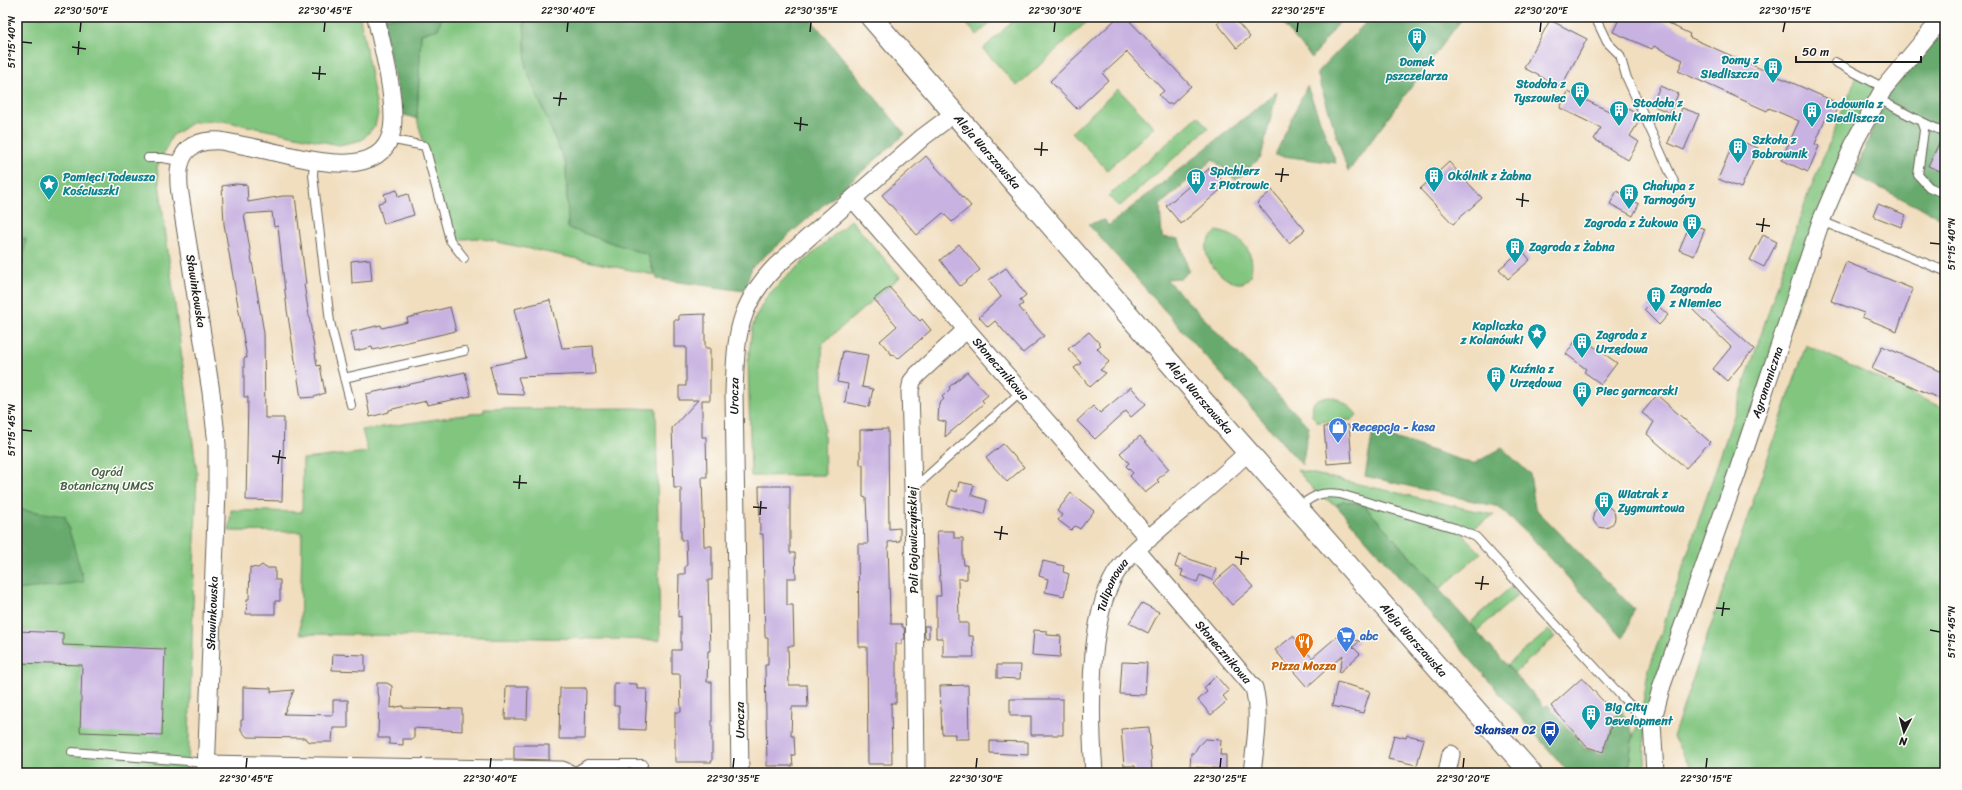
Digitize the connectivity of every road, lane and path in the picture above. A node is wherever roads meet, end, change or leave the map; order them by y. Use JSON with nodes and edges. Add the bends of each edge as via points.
{"nodes":[{"id":1,"x":376,"y":17,"type":"edge"},
{"id":2,"x":871,"y":17,"type":"edge"},
{"id":3,"x":1595,"y":17,"type":"edge"},
{"id":4,"x":1943,"y":17,"type":"edge"},
{"id":5,"x":1835,"y":62,"type":"dead end"},
{"id":6,"x":1881,"y":94,"type":"junction"},
{"id":7,"x":955,"y":113,"type":"junction"},
{"id":8,"x":1922,"y":124,"type":"junction"},
{"id":9,"x":1945,"y":132,"type":"edge"},
{"id":10,"x":388,"y":139,"type":"junction"},
{"id":11,"x":148,"y":158,"type":"dead end"},
{"id":12,"x":180,"y":162,"type":"junction"},
{"id":13,"x":314,"y":168,"type":"junction"},
{"id":14,"x":1675,"y":184,"type":"dead end"},
{"id":15,"x":1945,"y":194,"type":"edge"},
{"id":16,"x":852,"y":199,"type":"junction"},
{"id":17,"x":1821,"y":221,"type":"junction"},
{"id":18,"x":464,"y":258,"type":"dead end"},
{"id":19,"x":1945,"y":271,"type":"edge"},
{"id":20,"x":966,"y":330,"type":"junction"},
{"id":21,"x":464,"y":351,"type":"dead end"},
{"id":22,"x":344,"y":378,"type":"junction"},
{"id":23,"x":1021,"y":392,"type":"junction"},
{"id":24,"x":350,"y":405,"type":"dead end"},
{"id":25,"x":1248,"y":452,"type":"junction"},
{"id":26,"x":913,"y":489,"type":"junction"},
{"id":27,"x":1297,"y":508,"type":"junction"},
{"id":28,"x":1149,"y":539,"type":"junction"},
{"id":29,"x":1137,"y":551,"type":"junction"},
{"id":30,"x":1652,"y":722,"type":"junction"},
{"id":31,"x":72,"y":752,"type":"dead end"},
{"id":32,"x":1451,"y":754,"type":"dead end"},
{"id":33,"x":643,"y":764,"type":"dead end"},
{"id":34,"x":206,"y":769,"type":"edge"},
{"id":35,"x":569,"y":773,"type":"edge"},
{"id":36,"x":573,"y":773,"type":"edge"},
{"id":37,"x":740,"y":773,"type":"edge"},
{"id":38,"x":916,"y":773,"type":"edge"},
{"id":39,"x":1094,"y":773,"type":"edge"},
{"id":40,"x":1252,"y":773,"type":"edge"},
{"id":41,"x":1447,"y":773,"type":"edge"},
{"id":42,"x":1531,"y":773,"type":"edge"},
{"id":43,"x":1655,"y":773,"type":"edge"}],
"edges":[{"from":1,"to":10,"type":"street","via":[[393,119]]},
{"from":2,"to":7,"type":"street","name":"Aleja Warszawska"},
{"from":3,"to":14,"type":"lane","via":[[1607,42],[1620,55],[1626,76]]},
{"from":4,"to":6,"type":"street","name":"Agronomiczna"},
{"from":5,"to":6,"type":"lane"},
{"from":6,"to":8,"type":"lane"},
{"from":6,"to":17,"type":"street","name":"Agronomiczna","via":[[1856,139]]},
{"from":7,"to":16,"type":"street","name":"Urocza"},
{"from":7,"to":25,"type":"street","name":"Aleja Warszawska"},
{"from":8,"to":9,"type":"lane"},
{"from":8,"to":15,"type":"lane","via":[[1918,176],[1929,187]]},
{"from":10,"to":13,"type":"street","via":[[379,153],[371,159]]},
{"from":10,"to":18,"type":"lane","via":[[425,146],[450,240]]},
{"from":11,"to":12,"type":"lane"},
{"from":12,"to":13,"type":"street","via":[[189,149],[208,140],[221,141]]},
{"from":12,"to":34,"type":"street","name":"Sławinkowska","via":[[180,194],[217,444]]},
{"from":13,"to":22,"type":"lane","via":[[330,322]]},
{"from":16,"to":20,"type":"street","name":"Słonecznikowa"},
{"from":16,"to":37,"type":"street","name":"Urocza","via":[[762,281],[744,312],[739,331],[734,393]]},
{"from":17,"to":19,"type":"lane"},
{"from":17,"to":30,"type":"street","name":"Agronomiczna","via":[[1737,473],[1674,646]]},
{"from":20,"to":23,"type":"street","name":"Słonecznikowa"},
{"from":20,"to":26,"type":"street","name":"Poli Gojawiczyńskiej","via":[[912,381],[910,391]]},
{"from":21,"to":22,"type":"lane"},
{"from":22,"to":24,"type":"lane"},
{"from":23,"to":26,"type":"lane"},
{"from":23,"to":28,"type":"street","name":"Słonecznikowa"},
{"from":25,"to":27,"type":"street","name":"Aleja Warszawska"},
{"from":25,"to":28,"type":"street","name":"Tulipanowa"},
{"from":26,"to":38,"type":"street","name":"Poli Gojawiczyńskiej"},
{"from":27,"to":30,"type":"lane","via":[[1322,492],[1340,494],[1472,534],[1623,698],[1641,716]]},
{"from":27,"to":42,"type":"street","name":"Aleja Warszawska"},
{"from":28,"to":29,"type":"street","name":"Tulipanowa"},
{"from":29,"to":39,"type":"street","name":"Tulipanowa","via":[[1116,572],[1107,590],[1097,626],[1092,704]]},
{"from":29,"to":40,"type":"street","name":"Słonecznikowa","via":[[1254,688],[1257,716]]},
{"from":30,"to":43,"type":"street","name":"Agronomiczna"},
{"from":31,"to":34,"type":"lane","via":[[188,761]]},
{"from":32,"to":41,"type":"street"},
{"from":33,"to":36,"type":"lane","via":[[587,764]]},
{"from":34,"to":35,"type":"street","via":[[548,769]]}]}
